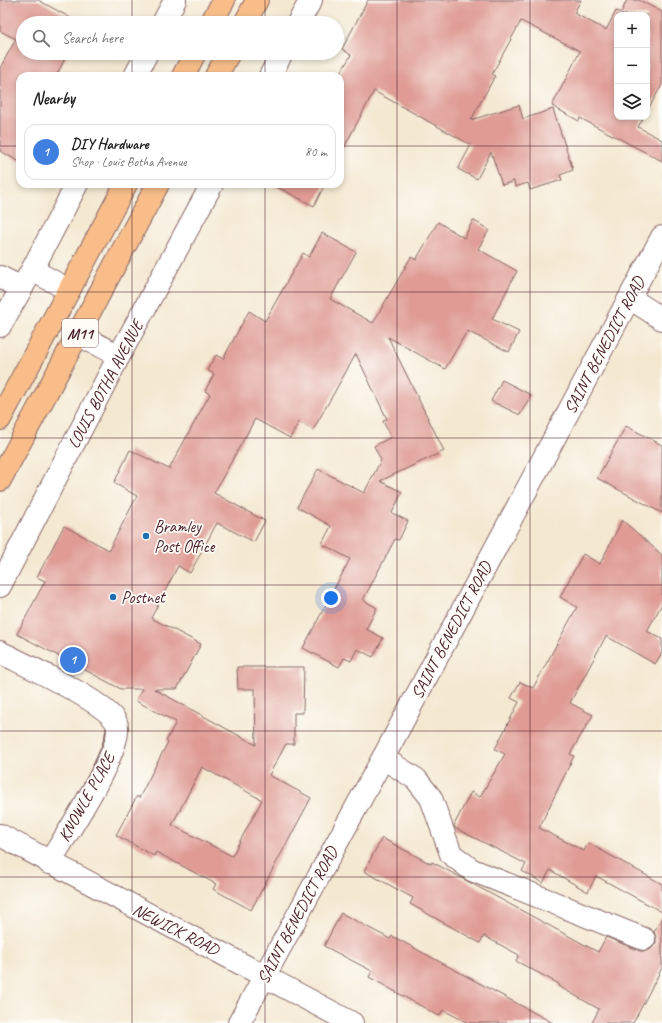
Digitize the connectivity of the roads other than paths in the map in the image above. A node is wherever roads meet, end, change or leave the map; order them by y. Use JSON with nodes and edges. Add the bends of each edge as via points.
{"nodes":[{"id":1,"x":175,"y":0,"type":"edge"},
{"id":2,"x":224,"y":0,"type":"edge"},
{"id":3,"x":257,"y":0,"type":"edge"},
{"id":4,"x":311,"y":0,"type":"edge"},
{"id":5,"x":167,"y":16,"type":"edge"},
{"id":6,"x":215,"y":16,"type":"edge"},
{"id":7,"x":249,"y":16,"type":"edge"},
{"id":8,"x":302,"y":16,"type":"edge"},
{"id":9,"x":143,"y":60,"type":"edge"},
{"id":10,"x":192,"y":60,"type":"edge"},
{"id":11,"x":225,"y":60,"type":"edge"},
{"id":12,"x":278,"y":60,"type":"edge"},
{"id":13,"x":136,"y":72,"type":"edge"},
{"id":14,"x":185,"y":72,"type":"edge"},
{"id":15,"x":218,"y":72,"type":"edge"},
{"id":16,"x":272,"y":72,"type":"edge"},
{"id":17,"x":75,"y":188,"type":"edge"},
{"id":18,"x":124,"y":188,"type":"edge"},
{"id":19,"x":156,"y":188,"type":"edge"},
{"id":20,"x":210,"y":188,"type":"edge"},
{"id":21,"x":662,"y":237,"type":"edge"},
{"id":22,"x":32,"y":270,"type":"junction"},
{"id":23,"x":0,"y":277,"type":"edge"},
{"id":24,"x":22,"y":288,"type":"junction"},
{"id":25,"x":69,"y":290,"type":"junction"},
{"id":26,"x":630,"y":298,"type":"junction"},
{"id":27,"x":662,"y":319,"type":"edge"},
{"id":28,"x":0,"y":326,"type":"edge"},
{"id":29,"x":79,"y":335,"type":"junction"},
{"id":30,"x":119,"y":356,"type":"junction"},
{"id":31,"x":0,"y":419,"type":"edge"},
{"id":32,"x":0,"y":480,"type":"edge"},
{"id":33,"x":0,"y":586,"type":"edge"},
{"id":34,"x":0,"y":652,"type":"edge"},
{"id":35,"x":383,"y":758,"type":"junction"},
{"id":36,"x":0,"y":835,"type":"edge"},
{"id":37,"x":49,"y":863,"type":"junction"},
{"id":38,"x":644,"y":939,"type":"dead end"},
{"id":39,"x":264,"y":975,"type":"junction"},
{"id":40,"x":239,"y":1023,"type":"edge"},
{"id":41,"x":352,"y":1023,"type":"edge"}],
"edges":[{"from":1,"to":5,"type":"street"},
{"from":2,"to":6,"type":"main road"},
{"from":3,"to":7,"type":"main road"},
{"from":4,"to":8,"type":"street"},
{"from":9,"to":13,"type":"street"},
{"from":10,"to":14,"type":"main road"},
{"from":11,"to":15,"type":"main road"},
{"from":12,"to":16,"type":"street"},
{"from":17,"to":22,"type":"street"},
{"from":18,"to":25,"type":"main road","number":"M11"},
{"from":19,"to":29,"type":"main road","number":"M11"},
{"from":20,"to":30,"type":"street","name":"LOUIS BOTHA AVENUE"},
{"from":21,"to":26,"type":"street","name":"SAINT BENEDICT ROAD"},
{"from":22,"to":24,"type":"street"},
{"from":22,"to":25,"type":"street"},
{"from":23,"to":24,"type":"street"},
{"from":24,"to":28,"type":"street"},
{"from":25,"to":31,"type":"main road","number":"M11"},
{"from":26,"to":27,"type":"street"},
{"from":26,"to":35,"type":"street","name":"SAINT BENEDICT ROAD"},
{"from":29,"to":30,"type":"street"},
{"from":29,"to":32,"type":"main road","number":"M11"},
{"from":30,"to":33,"type":"street","name":"LOUIS BOTHA AVENUE"},
{"from":34,"to":37,"type":"street","name":"KNOWLE PLACE","via":[[95,702],[110,713],[117,724],[118,735],[111,756]]},
{"from":35,"to":38,"type":"street","via":[[416,779],[431,798],[451,854],[472,870]]},
{"from":35,"to":39,"type":"street","name":"SAINT BENEDICT ROAD"},
{"from":36,"to":37,"type":"street","name":"NEWICK ROAD"},
{"from":37,"to":39,"type":"street","name":"NEWICK ROAD"},
{"from":39,"to":40,"type":"street","name":"SAINT BENEDICT ROAD"},
{"from":39,"to":41,"type":"street","name":"NEWICK ROAD"}]}
